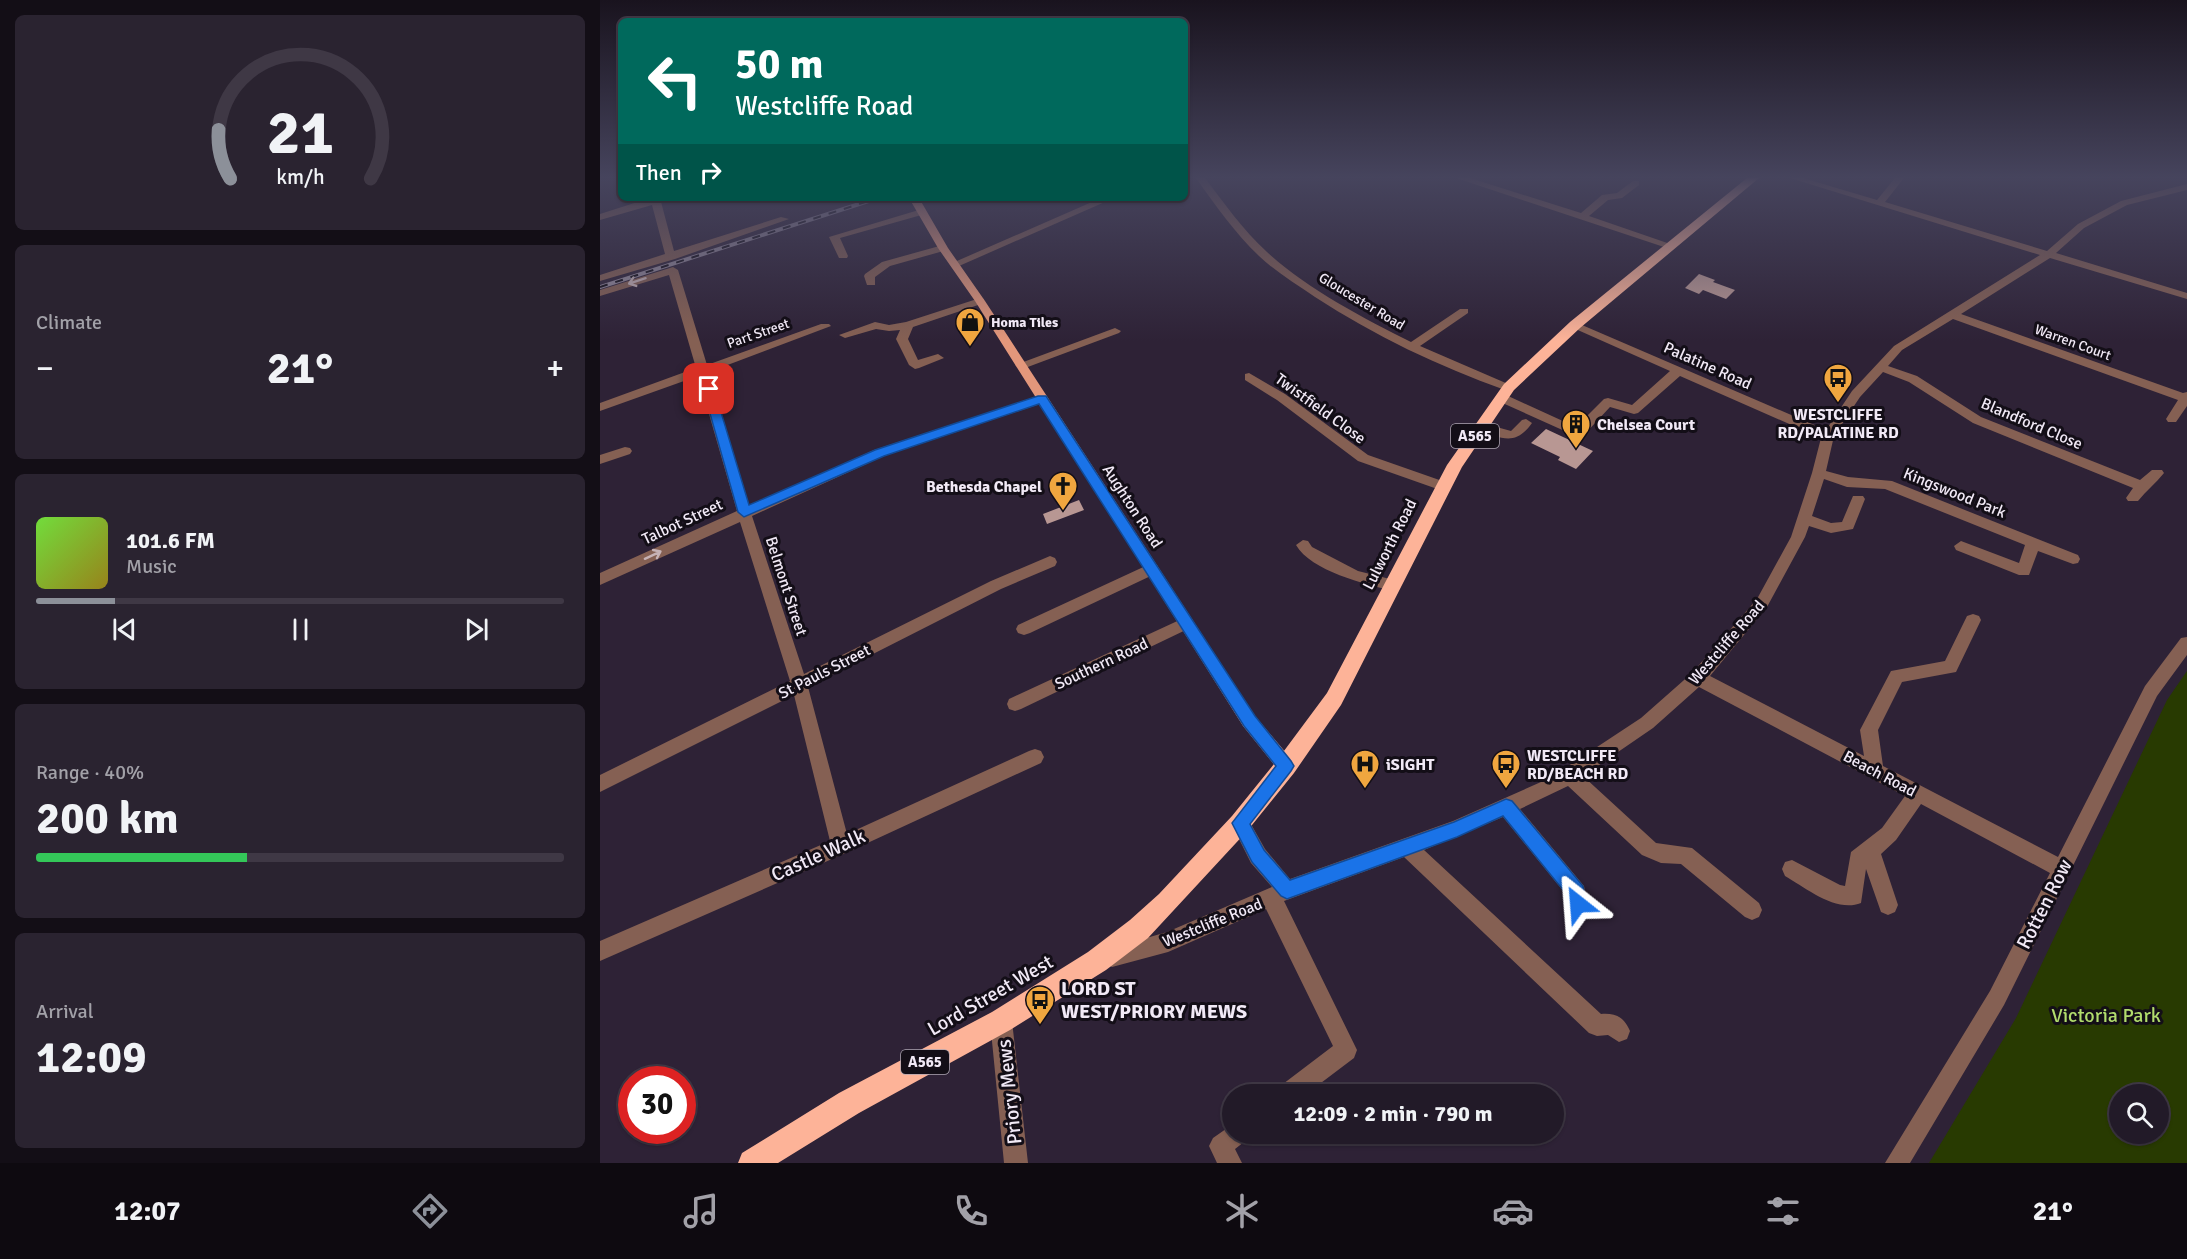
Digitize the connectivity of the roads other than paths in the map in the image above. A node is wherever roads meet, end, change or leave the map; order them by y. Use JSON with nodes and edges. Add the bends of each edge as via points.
{"nodes":[{"id":1,"x":664,"y":232,"type":"edge"},
{"id":2,"x":750,"y":232,"type":"edge"},
{"id":3,"x":851,"y":232,"type":"edge"},
{"id":4,"x":934,"y":232,"type":"edge"},
{"id":5,"x":1029,"y":232,"type":"edge"},
{"id":6,"x":1243,"y":232,"type":"edge"},
{"id":7,"x":1629,"y":232,"type":"edge"},
{"id":8,"x":1688,"y":232,"type":"edge"},
{"id":9,"x":1977,"y":232,"type":"edge"},
{"id":10,"x":2074,"y":232,"type":"edge"},
{"id":11,"x":1671,"y":246,"type":"junction"},
{"id":12,"x":943,"y":248,"type":"junction"},
{"id":13,"x":2049,"y":254,"type":"junction"},
{"id":14,"x":843,"y":256,"type":"dead end"},
{"id":15,"x":672,"y":263,"type":"junction"},
{"id":16,"x":955,"y":264,"type":"junction"},
{"id":17,"x":600,"y":278,"type":"edge"},
{"id":18,"x":871,"y":283,"type":"dead end"},
{"id":19,"x":600,"y":293,"type":"edge"},
{"id":20,"x":2187,"y":296,"type":"edge"},
{"id":21,"x":980,"y":301,"type":"junction"},
{"id":22,"x":1464,"y":311,"type":"dead end"},
{"id":23,"x":1952,"y":314,"type":"junction"},
{"id":24,"x":908,"y":325,"type":"junction"},
{"id":25,"x":1575,"y":325,"type":"junction"},
{"id":26,"x":825,"y":326,"type":"dead end"},
{"id":27,"x":1115,"y":331,"type":"dead end"},
{"id":28,"x":845,"y":335,"type":"dead end"},
{"id":29,"x":1411,"y":347,"type":"junction"},
{"id":30,"x":938,"y":358,"type":"dead end"},
{"id":31,"x":1021,"y":365,"type":"junction"},
{"id":32,"x":1881,"y":367,"type":"junction"},
{"id":33,"x":703,"y":369,"type":"junction"},
{"id":34,"x":1679,"y":370,"type":"junction"},
{"id":35,"x":1236,"y":382,"type":"dead end"},
{"id":36,"x":1506,"y":392,"type":"junction"},
{"id":37,"x":2186,"y":397,"type":"edge"},
{"id":38,"x":1042,"y":399,"type":"junction"},
{"id":39,"x":600,"y":407,"type":"edge"},
{"id":40,"x":2172,"y":419,"type":"dead end"},
{"id":41,"x":1526,"y":423,"type":"dead end"},
{"id":42,"x":1482,"y":427,"type":"junction"},
{"id":43,"x":1828,"y":436,"type":"junction"},
{"id":44,"x":625,"y":452,"type":"dead end"},
{"id":45,"x":600,"y":460,"type":"edge"},
{"id":46,"x":1819,"y":473,"type":"junction"},
{"id":47,"x":2157,"y":473,"type":"dead end"},
{"id":48,"x":1443,"y":486,"type":"junction"},
{"id":49,"x":2142,"y":486,"type":"junction"},
{"id":50,"x":2133,"y":498,"type":"dead end"},
{"id":51,"x":1858,"y":499,"type":"dead end"},
{"id":52,"x":744,"y":512,"type":"junction"},
{"id":53,"x":1804,"y":518,"type":"junction"},
{"id":54,"x":2033,"y":543,"type":"junction"},
{"id":55,"x":1303,"y":545,"type":"dead end"},
{"id":56,"x":1961,"y":546,"type":"dead end"},
{"id":57,"x":2073,"y":559,"type":"dead end"},
{"id":58,"x":1050,"y":562,"type":"dead end"},
{"id":59,"x":1152,"y":569,"type":"junction"},
{"id":60,"x":600,"y":579,"type":"edge"},
{"id":61,"x":1393,"y":585,"type":"junction"},
{"id":62,"x":1973,"y":620,"type":"dead end"},
{"id":63,"x":1186,"y":623,"type":"junction"},
{"id":64,"x":1024,"y":629,"type":"dead end"},
{"id":65,"x":2187,"y":643,"type":"edge"},
{"id":66,"x":1698,"y":678,"type":"junction"},
{"id":67,"x":799,"y":683,"type":"junction"},
{"id":68,"x":1015,"y":704,"type":"dead end"},
{"id":69,"x":1035,"y":757,"type":"dead end"},
{"id":70,"x":1286,"y":766,"type":"junction"},
{"id":71,"x":1875,"y":770,"type":"junction"},
{"id":72,"x":1569,"y":776,"type":"junction"},
{"id":73,"x":600,"y":784,"type":"edge"},
{"id":74,"x":1918,"y":793,"type":"junction"},
{"id":75,"x":1506,"y":807,"type":"junction"},
{"id":76,"x":1240,"y":823,"type":"junction"},
{"id":77,"x":841,"y":846,"type":"junction"},
{"id":78,"x":1407,"y":847,"type":"junction"},
{"id":79,"x":1870,"y":851,"type":"junction"},
{"id":80,"x":1792,"y":869,"type":"dead end"},
{"id":81,"x":2062,"y":869,"type":"junction"},
{"id":82,"x":1279,"y":894,"type":"junction"},
{"id":83,"x":1578,"y":904,"type":"dead end"},
{"id":84,"x":1888,"y":905,"type":"dead end"},
{"id":85,"x":1752,"y":910,"type":"dead end"},
{"id":86,"x":600,"y":951,"type":"edge"},
{"id":87,"x":1097,"y":961,"type":"junction"},
{"id":88,"x":1001,"y":1021,"type":"junction"},
{"id":89,"x":1619,"y":1031,"type":"dead end"},
{"id":90,"x":1301,"y":1084,"type":"edge"},
{"id":91,"x":1224,"y":1144,"type":"edge"},
{"id":92,"x":752,"y":1163,"type":"edge"},
{"id":93,"x":1016,"y":1163,"type":"edge"},
{"id":94,"x":1230,"y":1163,"type":"edge"},
{"id":95,"x":1897,"y":1163,"type":"edge"}],
"edges":[{"from":1,"to":15,"type":"street","name":"Belmont Street"},
{"from":2,"to":15,"type":"street"},
{"from":3,"to":14,"type":"street","via":[[834,237]]},
{"from":4,"to":12,"type":"main road","name":"Aughton Road"},
{"from":5,"to":16,"type":"street"},
{"from":6,"to":29,"type":"street","name":"Gloucester Road","via":[[1266,256],[1347,312]]},
{"from":7,"to":11,"type":"street"},
{"from":8,"to":11,"type":"highway","name":"Lulworth Road","number":"A565"},
{"from":9,"to":13,"type":"street"},
{"from":10,"to":13,"type":"street","name":"Westcliffe Road"},
{"from":11,"to":25,"type":"highway","name":"Lulworth Road","number":"A565"},
{"from":12,"to":16,"type":"main road","name":"Aughton Road"},
{"from":12,"to":18,"type":"street","via":[[886,264],[869,276]]},
{"from":13,"to":20,"type":"street"},
{"from":13,"to":23,"type":"street","name":"Westcliffe Road"},
{"from":15,"to":17,"type":"street"},
{"from":15,"to":19,"type":"street","one_way":true},
{"from":15,"to":33,"type":"street","name":"Belmont Street"},
{"from":16,"to":21,"type":"main road","name":"Aughton Road"},
{"from":21,"to":24,"type":"street"},
{"from":21,"to":31,"type":"main road","name":"Aughton Road"},
{"from":22,"to":29,"type":"street"},
{"from":23,"to":32,"type":"street","name":"Westcliffe Road","via":[[1898,348]]},
{"from":23,"to":37,"type":"street","name":"Warren Court"},
{"from":24,"to":28,"type":"street","via":[[875,325]]},
{"from":24,"to":30,"type":"street","via":[[902,339],[915,365]]},
{"from":25,"to":34,"type":"street","name":"Palatine Road"},
{"from":25,"to":36,"type":"highway","name":"Lulworth Road","number":"A565"},
{"from":26,"to":33,"type":"street","name":"Part Street"},
{"from":27,"to":31,"type":"street"},
{"from":29,"to":36,"type":"street","name":"Gloucester Road"},
{"from":31,"to":38,"type":"main road","name":"Aughton Road"},
{"from":32,"to":43,"type":"street","name":"Westcliffe Road","via":[[1856,394]]},
{"from":32,"to":49,"type":"street","name":"Blandford Close","via":[[1913,379],[1977,420]]},
{"from":33,"to":39,"type":"street","name":"Part Street"},
{"from":33,"to":52,"type":"street","name":"Belmont Street"},
{"from":34,"to":36,"type":"street","name":"Gloucester Road","via":[[1634,410],[1608,402],[1578,433]]},
{"from":34,"to":43,"type":"street","name":"Palatine Road"},
{"from":35,"to":48,"type":"street","name":"Twistfield Close","via":[[1254,374],[1363,458]]},
{"from":36,"to":42,"type":"highway","name":"Lulworth Road","number":"A565"},
{"from":37,"to":40,"type":"street"},
{"from":38,"to":52,"type":"street","name":"Talbot Street","via":[[879,453]]},
{"from":38,"to":59,"type":"main road","name":"Aughton Road"},
{"from":41,"to":42,"type":"street","via":[[1514,435]]},
{"from":42,"to":48,"type":"highway","name":"Lulworth Road","number":"A565"},
{"from":43,"to":46,"type":"street","name":"Westcliffe Road"},
{"from":44,"to":45,"type":"street"},
{"from":46,"to":53,"type":"street","name":"Westcliffe Road"},
{"from":46,"to":54,"type":"street","name":"Kingswood Park","via":[[1847,482],[1887,484]]},
{"from":47,"to":49,"type":"street"},
{"from":48,"to":61,"type":"highway","name":"Lulworth Road","number":"A565"},
{"from":49,"to":50,"type":"street"},
{"from":51,"to":53,"type":"street","via":[[1848,525],[1840,529]]},
{"from":60,"to":52,"type":"street","name":"Talbot Street","one_way":true},
{"from":52,"to":67,"type":"street","name":"Belmont Street"},
{"from":53,"to":66,"type":"street","name":"Westcliffe Road","via":[[1798,537],[1762,603]]},
{"from":54,"to":56,"type":"street","via":[[2024,571]]},
{"from":54,"to":57,"type":"street","name":"Kingswood Park"},
{"from":55,"to":61,"type":"street","via":[[1353,576]]},
{"from":58,"to":67,"type":"street","name":"St Pauls Street"},
{"from":59,"to":63,"type":"main road","name":"Aughton Road"},
{"from":59,"to":64,"type":"street"},
{"from":61,"to":70,"type":"highway","name":"Lulworth Road","number":"A565","via":[[1334,699]]},
{"from":62,"to":71,"type":"street","via":[[1950,667],[1897,676],[1869,730]]},
{"from":63,"to":68,"type":"street","name":"Southern Road"},
{"from":63,"to":70,"type":"main road","name":"Aughton Road","via":[[1250,721]]},
{"from":65,"to":81,"type":"street","name":"Rotten Row","via":[[2151,692]]},
{"from":66,"to":71,"type":"street","name":"Beach Road"},
{"from":66,"to":72,"type":"street","name":"Westcliffe Road","via":[[1647,723]]},
{"from":67,"to":73,"type":"street","name":"St Pauls Street"},
{"from":67,"to":77,"type":"street","name":"Belmont Street"},
{"from":69,"to":77,"type":"street","name":"Castle Walk"},
{"from":70,"to":76,"type":"highway","name":"Lulworth Road","number":"A565"},
{"from":71,"to":74,"type":"street","name":"Beach Road"},
{"from":72,"to":75,"type":"street","name":"Westcliffe Road"},
{"from":72,"to":85,"type":"street","via":[[1649,849],[1660,854],[1685,855]]},
{"from":74,"to":79,"type":"street","via":[[1889,834]]},
{"from":74,"to":81,"type":"street","name":"Beach Road"},
{"from":75,"to":78,"type":"street","name":"Westcliffe Road"},
{"from":75,"to":83,"type":"street","via":[[1577,893]]},
{"from":76,"to":82,"type":"street"},
{"from":76,"to":87,"type":"highway","name":"Lulworth Road","number":"A565","via":[[1146,922]]},
{"from":77,"to":86,"type":"street","name":"Castle Walk"},
{"from":78,"to":82,"type":"street","name":"Westcliffe Road"},
{"from":78,"to":89,"type":"street","via":[[1597,1025],[1612,1024]]},
{"from":79,"to":80,"type":"street","via":[[1858,859],[1854,896],[1838,895]]},
{"from":79,"to":84,"type":"street"},
{"from":81,"to":95,"type":"street","name":"Rotten Row","via":[[1997,998]]},
{"from":82,"to":87,"type":"street","name":"Westcliffe Road","via":[[1168,942]]},
{"from":82,"to":90,"type":"street","via":[[1346,1050]]},
{"from":87,"to":88,"type":"highway","name":"Lord Street West","number":"A565"},
{"from":88,"to":92,"type":"highway","name":"Lord Street West","number":"A565","via":[[849,1104]]},
{"from":88,"to":93,"type":"street","name":"Priory Mews"},
{"from":91,"to":94,"type":"street","via":[[1221,1146]]}]}
